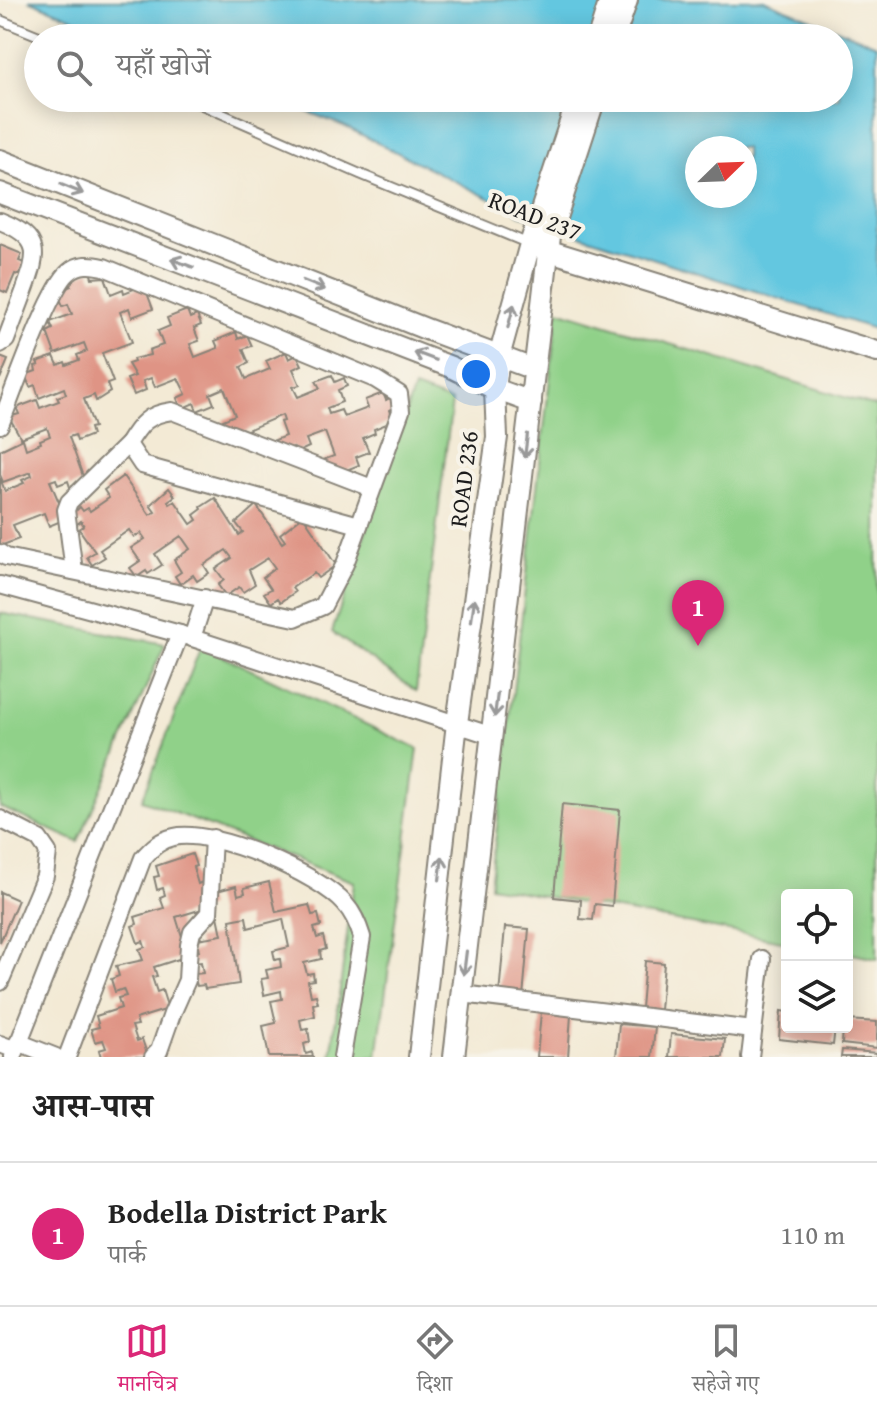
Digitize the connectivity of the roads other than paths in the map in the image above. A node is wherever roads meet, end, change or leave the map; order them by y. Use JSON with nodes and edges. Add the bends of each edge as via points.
{"nodes":[{"id":1,"x":610,"y":0,"type":"edge"},
{"id":2,"x":627,"y":0,"type":"edge"},
{"id":3,"x":0,"y":20,"type":"edge"},
{"id":4,"x":602,"y":24,"type":"edge"},
{"id":5,"x":619,"y":24,"type":"edge"},
{"id":6,"x":24,"y":30,"type":"edge"},
{"id":7,"x":221,"y":112,"type":"edge"},
{"id":8,"x":574,"y":112,"type":"edge"},
{"id":9,"x":590,"y":112,"type":"edge"},
{"id":10,"x":0,"y":160,"type":"edge"},
{"id":11,"x":0,"y":193,"type":"edge"},
{"id":12,"x":0,"y":221,"type":"edge"},
{"id":13,"x":541,"y":241,"type":"junction"},
{"id":14,"x":0,"y":344,"type":"edge"},
{"id":15,"x":877,"y":352,"type":"edge"},
{"id":16,"x":499,"y":357,"type":"junction"},
{"id":17,"x":533,"y":369,"type":"junction"},
{"id":18,"x":495,"y":389,"type":"junction"},
{"id":19,"x":531,"y":402,"type":"junction"},
{"id":20,"x":0,"y":425,"type":"edge"},
{"id":21,"x":128,"y":444,"type":"junction"},
{"id":22,"x":372,"y":488,"type":"junction"},
{"id":23,"x":359,"y":525,"type":"junction"},
{"id":24,"x":0,"y":553,"type":"edge"},
{"id":25,"x":74,"y":571,"type":"junction"},
{"id":26,"x":0,"y":585,"type":"edge"},
{"id":27,"x":205,"y":598,"type":"junction"},
{"id":28,"x":186,"y":636,"type":"junction"},
{"id":29,"x":457,"y":723,"type":"junction"},
{"id":30,"x":493,"y":736,"type":"junction"},
{"id":31,"x":0,"y":819,"type":"edge"},
{"id":32,"x":213,"y":838,"type":"junction"},
{"id":33,"x":762,"y":959,"type":"dead end"},
{"id":34,"x":4,"y":960,"type":"edge"},
{"id":35,"x":0,"y":982,"type":"edge"},
{"id":36,"x":462,"y":994,"type":"junction"},
{"id":37,"x":753,"y":1030,"type":"junction"},
{"id":38,"x":12,"y":1048,"type":"edge"},
{"id":39,"x":56,"y":1057,"type":"edge"},
{"id":40,"x":67,"y":1057,"type":"edge"},
{"id":41,"x":153,"y":1057,"type":"edge"},
{"id":42,"x":342,"y":1057,"type":"edge"},
{"id":43,"x":419,"y":1057,"type":"edge"},
{"id":44,"x":454,"y":1057,"type":"edge"},
{"id":45,"x":750,"y":1057,"type":"edge"}],
"edges":[{"from":1,"to":4,"type":"street"},
{"from":2,"to":5,"type":"street"},
{"from":3,"to":6,"type":"lane"},
{"from":7,"to":13,"type":"lane","name":"ROAD 237"},
{"from":8,"to":13,"type":"street"},
{"from":9,"to":13,"type":"street"},
{"from":10,"to":16,"type":"street","one_way":true},
{"from":18,"to":11,"type":"street","one_way":true,"via":[[451,367]]},
{"from":12,"to":14,"type":"street","via":[[18,228],[31,242],[36,260]]},
{"from":13,"to":15,"type":"street","name":"ROAD 237"},
{"from":16,"to":13,"type":"street","name":"ROAD 236","one_way":true},
{"from":13,"to":17,"type":"street"},
{"from":16,"to":17,"type":"street"},
{"from":16,"to":18,"type":"street","name":"ROAD 236"},
{"from":17,"to":19,"type":"street"},
{"from":18,"to":19,"type":"street"},
{"from":29,"to":18,"type":"street","name":"ROAD 236","one_way":true,"via":[[497,437]]},
{"from":19,"to":30,"type":"street","one_way":true},
{"from":20,"to":22,"type":"street","via":[[53,296],[66,274],[89,264],[375,379],[399,394],[401,411]]},
{"from":21,"to":22,"type":"street","via":[[140,423],[155,413],[172,411]]},
{"from":21,"to":23,"type":"street","via":[[142,465]]},
{"from":21,"to":25,"type":"street","via":[[69,502]]},
{"from":22,"to":23,"type":"street"},
{"from":23,"to":27,"type":"street","via":[[323,606],[295,618]]},
{"from":24,"to":25,"type":"street"},
{"from":25,"to":27,"type":"street"},
{"from":26,"to":28,"type":"street"},
{"from":27,"to":28,"type":"street"},
{"from":28,"to":29,"type":"street"},
{"from":28,"to":38,"type":"street"},
{"from":29,"to":30,"type":"street"},
{"from":43,"to":29,"type":"street","name":"ROAD 236","one_way":true},
{"from":30,"to":36,"type":"street","one_way":true},
{"from":31,"to":34,"type":"street","via":[[39,839],[48,852],[45,876]]},
{"from":32,"to":40,"type":"street","via":[[175,836],[156,844],[143,858]]},
{"from":32,"to":41,"type":"street","via":[[209,913],[192,932],[187,980]]},
{"from":32,"to":42,"type":"street","via":[[311,876],[344,902],[357,920],[362,937]]},
{"from":33,"to":37,"type":"street"},
{"from":34,"to":35,"type":"street"},
{"from":36,"to":37,"type":"street"},
{"from":36,"to":44,"type":"street"},
{"from":37,"to":45,"type":"street"},
{"from":38,"to":39,"type":"street"}]}
